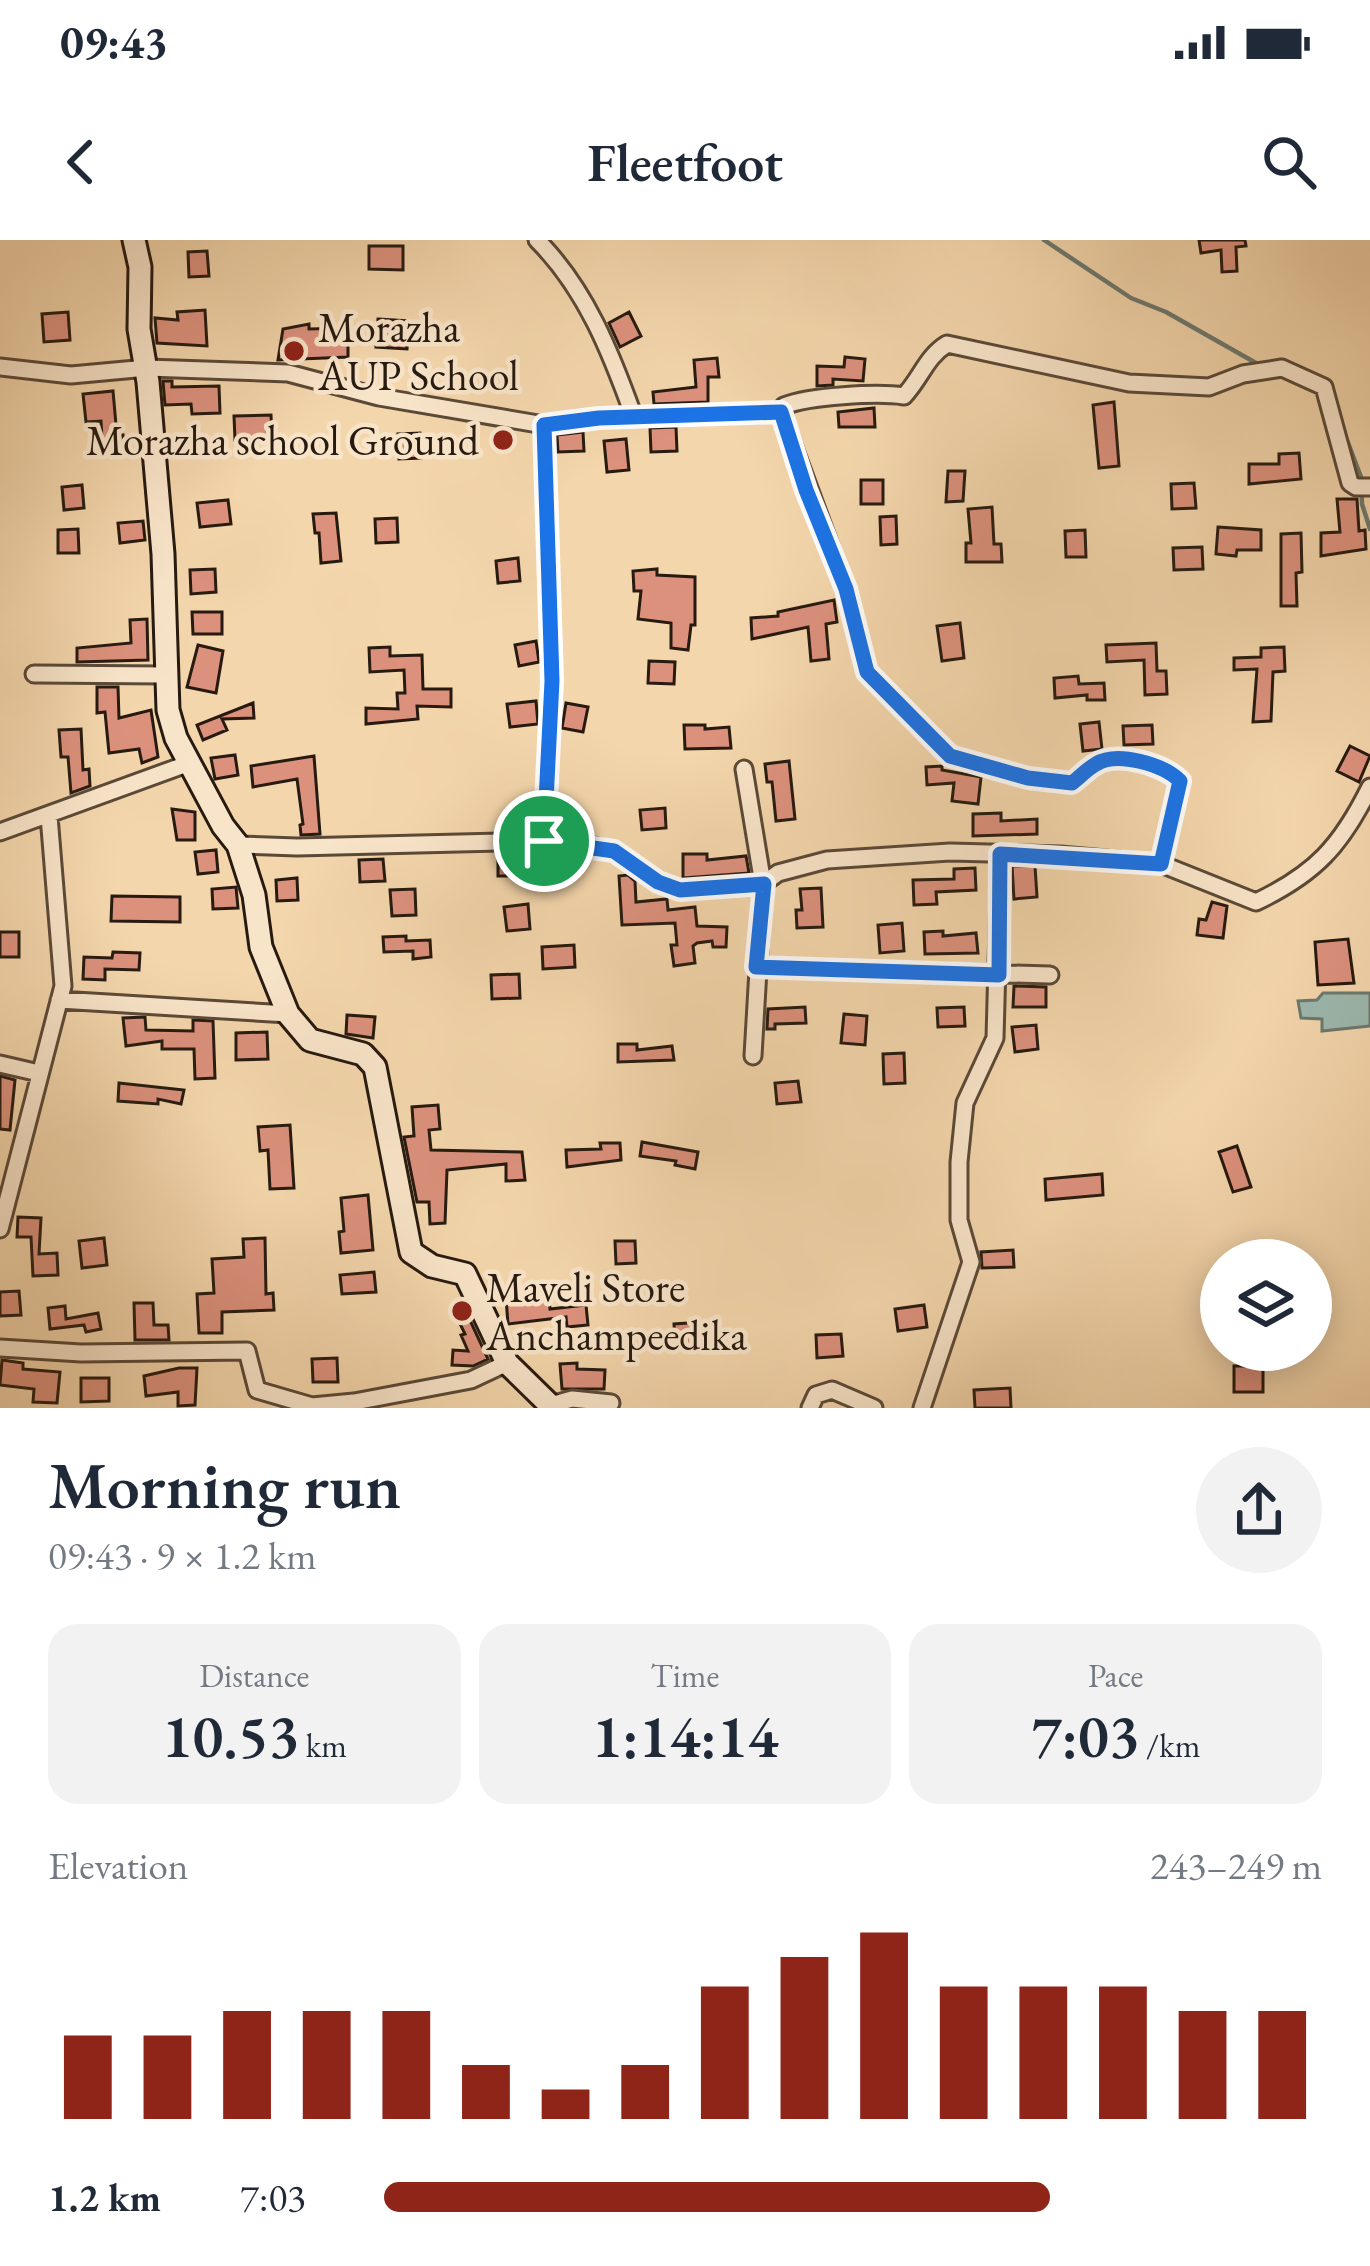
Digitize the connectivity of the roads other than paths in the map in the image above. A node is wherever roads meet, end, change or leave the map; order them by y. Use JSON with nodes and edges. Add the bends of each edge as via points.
{"nodes":[{"id":1,"x":134,"y":240,"type":"edge"},
{"id":2,"x":537,"y":240,"type":"edge"},
{"id":3,"x":0,"y":367,"type":"edge"},
{"id":4,"x":147,"y":368,"type":"junction"},
{"id":5,"x":782,"y":414,"type":"junction"},
{"id":6,"x":634,"y":417,"type":"junction"},
{"id":7,"x":544,"y":425,"type":"junction"},
{"id":8,"x":1364,"y":487,"type":"edge"},
{"id":9,"x":34,"y":674,"type":"dead end"},
{"id":10,"x":165,"y":675,"type":"junction"},
{"id":11,"x":188,"y":764,"type":"junction"},
{"id":12,"x":744,"y":769,"type":"dead end"},
{"id":13,"x":1370,"y":787,"type":"edge"},
{"id":14,"x":49,"y":816,"type":"junction"},
{"id":15,"x":0,"y":832,"type":"edge"},
{"id":16,"x":544,"y":841,"type":"junction"},
{"id":17,"x":238,"y":844,"type":"junction"},
{"id":18,"x":1000,"y":854,"type":"junction"},
{"id":19,"x":1161,"y":864,"type":"junction"},
{"id":20,"x":764,"y":884,"type":"junction"},
{"id":21,"x":756,"y":967,"type":"junction"},
{"id":22,"x":999,"y":975,"type":"junction"},
{"id":23,"x":1050,"y":975,"type":"dead end"},
{"id":24,"x":59,"y":1000,"type":"junction"},
{"id":25,"x":288,"y":1014,"type":"junction"},
{"id":26,"x":753,"y":1057,"type":"dead end"},
{"id":27,"x":0,"y":1064,"type":"edge"},
{"id":28,"x":39,"y":1072,"type":"junction"},
{"id":29,"x":0,"y":1228,"type":"edge"},
{"id":30,"x":0,"y":1348,"type":"edge"},
{"id":31,"x":506,"y":1363,"type":"junction"},
{"id":32,"x":611,"y":1403,"type":"dead end"},
{"id":33,"x":552,"y":1407,"type":"edge"},
{"id":34,"x":810,"y":1408,"type":"edge"},
{"id":35,"x":874,"y":1408,"type":"edge"},
{"id":36,"x":922,"y":1408,"type":"edge"}],
"edges":[{"from":1,"to":4,"type":"main road"},
{"from":2,"to":6,"type":"street","via":[[607,342]]},
{"from":3,"to":4,"type":"street","via":[[71,374]]},
{"from":4,"to":7,"type":"street","via":[[287,373]]},
{"from":4,"to":10,"type":"main road"},
{"from":5,"to":6,"type":"street"},
{"from":5,"to":8,"type":"street","via":[[803,398],[904,396],[947,344],[1129,383],[1209,387],[1282,368],[1324,387],[1350,483]]},
{"from":5,"to":19,"type":"street","via":[[846,589],[867,672],[950,756],[1072,783],[1100,760],[1172,773],[1180,781]]},
{"from":6,"to":7,"type":"street"},
{"from":7,"to":16,"type":"street","via":[[552,681]]},
{"from":9,"to":10,"type":"street"},
{"from":10,"to":11,"type":"main road"},
{"from":11,"to":14,"type":"street"},
{"from":11,"to":17,"type":"main road"},
{"from":12,"to":20,"type":"street"},
{"from":13,"to":19,"type":"street","via":[[1326,855],[1298,882],[1256,902]]},
{"from":14,"to":15,"type":"street"},
{"from":14,"to":24,"type":"street"},
{"from":16,"to":17,"type":"street"},
{"from":16,"to":20,"type":"street","via":[[614,851],[680,890]]},
{"from":17,"to":25,"type":"main road","via":[[261,947]]},
{"from":18,"to":19,"type":"street"},
{"from":18,"to":20,"type":"street","via":[[827,860],[778,872]]},
{"from":18,"to":22,"type":"street"},
{"from":20,"to":21,"type":"street"},
{"from":21,"to":22,"type":"street"},
{"from":21,"to":26,"type":"street"},
{"from":22,"to":23,"type":"street"},
{"from":22,"to":36,"type":"street","via":[[995,1038],[965,1103],[959,1162],[958,1220],[971,1262]]},
{"from":24,"to":25,"type":"street"},
{"from":24,"to":28,"type":"street"},
{"from":25,"to":31,"type":"main road","via":[[310,1040],[363,1054],[375,1067],[411,1252],[471,1281]]},
{"from":27,"to":28,"type":"street"},
{"from":28,"to":29,"type":"street"},
{"from":30,"to":31,"type":"street","via":[[247,1351],[257,1390],[312,1406],[471,1380]]},
{"from":31,"to":33,"type":"main road"},
{"from":32,"to":33,"type":"street","via":[[572,1399]]},
{"from":34,"to":35,"type":"street","via":[[816,1395],[832,1390]]}]}
